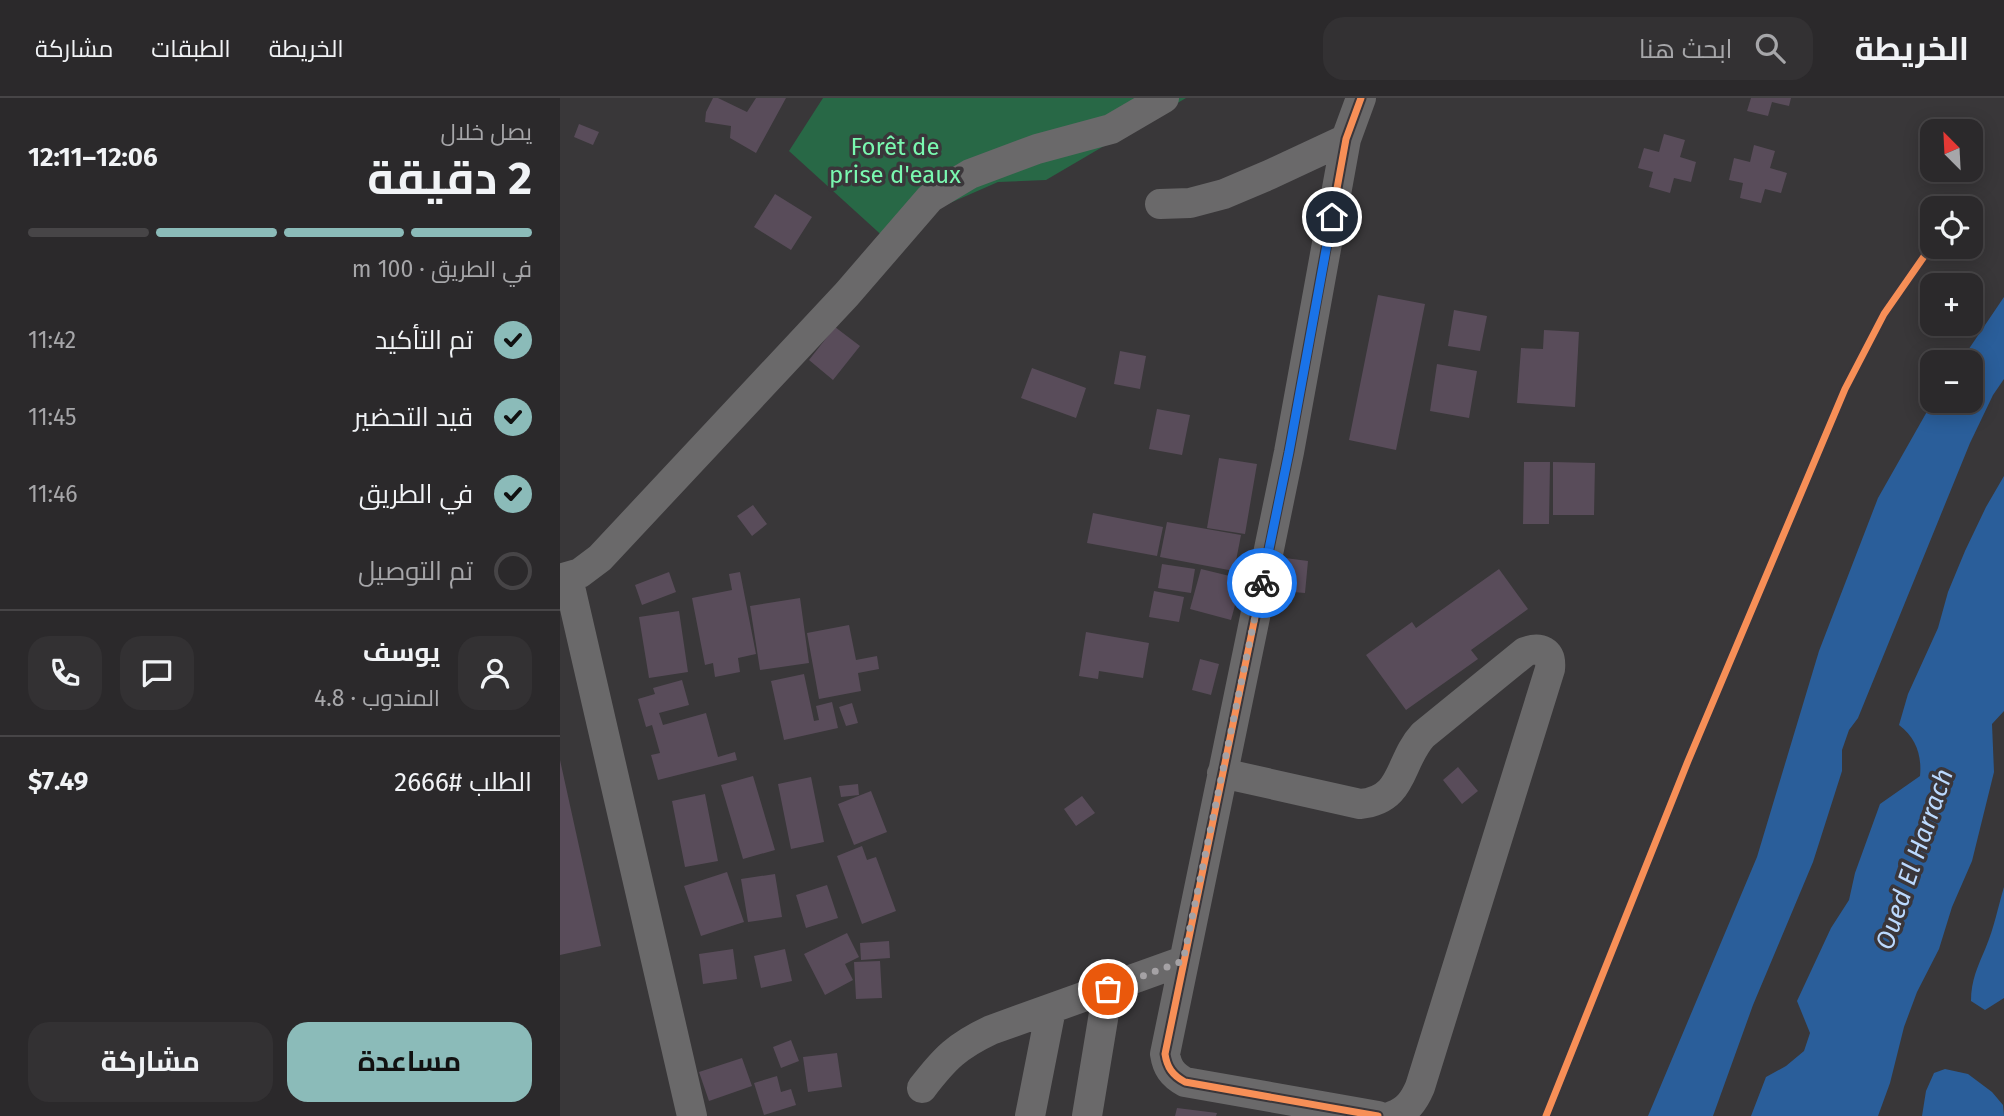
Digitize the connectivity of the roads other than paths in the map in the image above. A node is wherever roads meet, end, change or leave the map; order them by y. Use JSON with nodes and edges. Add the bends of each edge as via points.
{"nodes":[{"id":1,"x":1164,"y":98,"type":"edge"},
{"id":2,"x":1361,"y":98,"type":"edge"},
{"id":3,"x":1346,"y":139,"type":"junction"},
{"id":4,"x":1160,"y":204,"type":"dead end"},
{"id":5,"x":564,"y":578,"type":"edge"},
{"id":6,"x":1222,"y":773,"type":"junction"},
{"id":7,"x":1183,"y":961,"type":"junction"},
{"id":8,"x":1108,"y":989,"type":"junction"},
{"id":9,"x":1051,"y":1009,"type":"junction"},
{"id":10,"x":922,"y":1088,"type":"dead end"},
{"id":11,"x":1269,"y":1107,"type":"edge"},
{"id":12,"x":692,"y":1116,"type":"edge"},
{"id":13,"x":1030,"y":1116,"type":"edge"},
{"id":14,"x":1087,"y":1116,"type":"edge"},
{"id":15,"x":1378,"y":1116,"type":"edge"},
{"id":16,"x":1392,"y":1116,"type":"edge"}],
"edges":[{"from":1,"to":5,"type":"street","via":[[1111,129],[970,173],[930,198],[847,294],[600,558]]},
{"from":2,"to":3,"type":"street"},
{"from":3,"to":4,"type":"street","via":[[1224,194],[1190,203]]},
{"from":3,"to":6,"type":"street","via":[[1289,452]]},
{"from":5,"to":12,"type":"street"},
{"from":6,"to":7,"type":"street"},
{"from":6,"to":16,"type":"street","via":[[1360,804],[1381,800],[1396,784],[1423,735],[1525,652],[1536,649],[1549,655],[1550,669],[1420,1087],[1410,1105]]},
{"from":7,"to":8,"type":"street"},
{"from":7,"to":11,"type":"street","via":[[1165,1054],[1170,1071],[1185,1082]]},
{"from":8,"to":9,"type":"street"},
{"from":8,"to":14,"type":"street"},
{"from":9,"to":10,"type":"street","via":[[970,1040],[942,1062]]},
{"from":9,"to":13,"type":"street"},
{"from":11,"to":15,"type":"street"}]}
